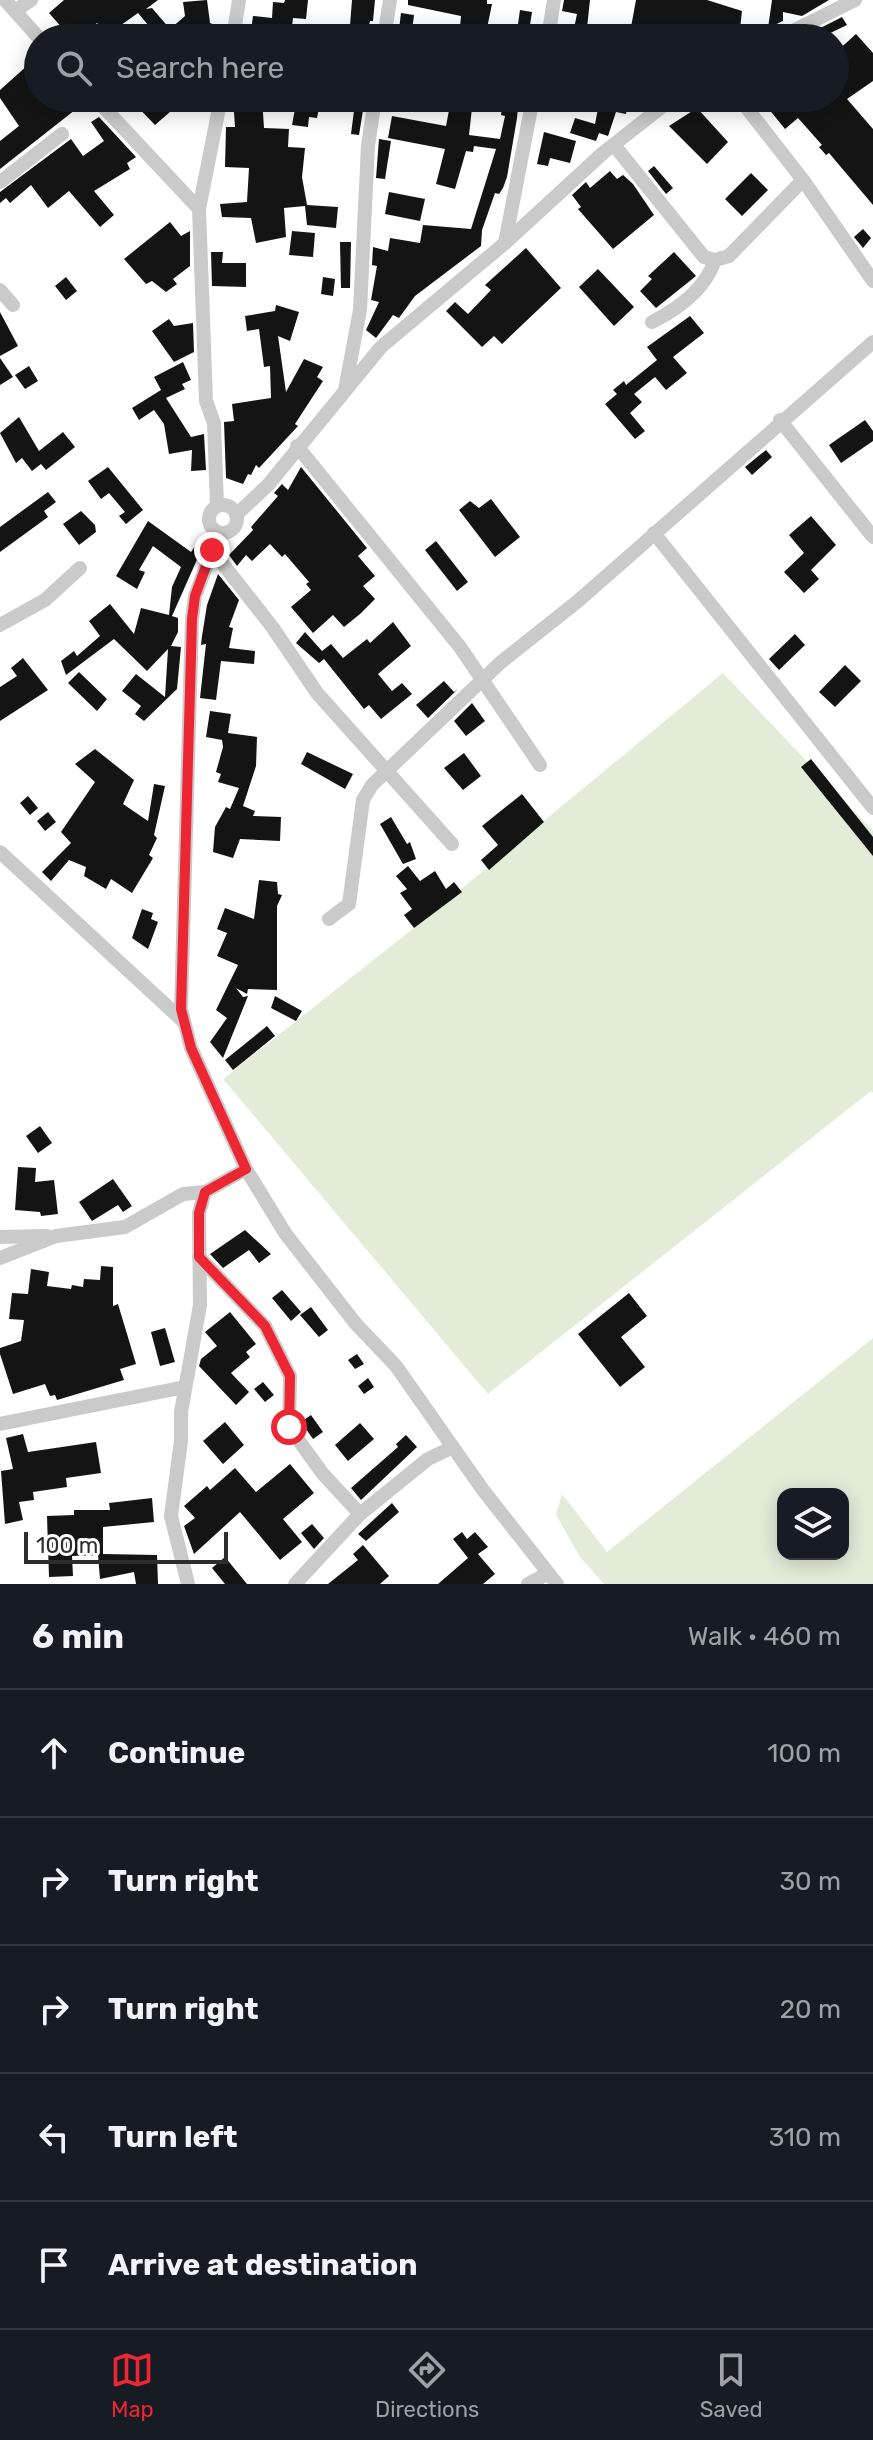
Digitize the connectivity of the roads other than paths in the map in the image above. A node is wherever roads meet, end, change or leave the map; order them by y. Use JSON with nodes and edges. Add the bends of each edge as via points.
{"nodes":[{"id":1,"x":31,"y":0,"type":"edge"},
{"id":2,"x":239,"y":0,"type":"edge"},
{"id":3,"x":390,"y":0,"type":"edge"},
{"id":4,"x":554,"y":0,"type":"edge"},
{"id":5,"x":855,"y":0,"type":"edge"},
{"id":6,"x":10,"y":6,"type":"edge"},
{"id":7,"x":26,"y":24,"type":"edge"},
{"id":8,"x":235,"y":24,"type":"edge"},
{"id":9,"x":386,"y":24,"type":"edge"},
{"id":10,"x":550,"y":24,"type":"edge"},
{"id":11,"x":807,"y":24,"type":"edge"},
{"id":12,"x":108,"y":112,"type":"edge"},
{"id":13,"x":218,"y":112,"type":"edge"},
{"id":14,"x":373,"y":112,"type":"edge"},
{"id":15,"x":530,"y":112,"type":"edge"},
{"id":16,"x":655,"y":112,"type":"edge"},
{"id":17,"x":750,"y":112,"type":"edge"},
{"id":18,"x":62,"y":134,"type":"dead end"},
{"id":19,"x":614,"y":145,"type":"junction"},
{"id":20,"x":803,"y":180,"type":"junction"},
{"id":21,"x":0,"y":182,"type":"edge"},
{"id":22,"x":199,"y":209,"type":"junction"},
{"id":23,"x":505,"y":243,"type":"junction"},
{"id":24,"x":715,"y":260,"type":"junction"},
{"id":25,"x":873,"y":281,"type":"edge"},
{"id":26,"x":0,"y":290,"type":"edge"},
{"id":27,"x":13,"y":305,"type":"dead end"},
{"id":28,"x":652,"y":322,"type":"dead end"},
{"id":29,"x":873,"y":342,"type":"edge"},
{"id":30,"x":345,"y":390,"type":"junction"},
{"id":31,"x":780,"y":420,"type":"junction"},
{"id":32,"x":297,"y":446,"type":"junction"},
{"id":33,"x":217,"y":506,"type":"junction"},
{"id":34,"x":236,"y":515,"type":"junction"},
{"id":35,"x":219,"y":533,"type":"junction"},
{"id":36,"x":654,"y":533,"type":"junction"},
{"id":37,"x":873,"y":537,"type":"edge"},
{"id":38,"x":212,"y":550,"type":"junction"},
{"id":39,"x":80,"y":568,"type":"dead end"},
{"id":40,"x":0,"y":625,"type":"edge"},
{"id":41,"x":483,"y":681,"type":"junction"},
{"id":42,"x":540,"y":765,"type":"dead end"},
{"id":43,"x":386,"y":772,"type":"junction"},
{"id":44,"x":873,"y":808,"type":"edge"},
{"id":45,"x":452,"y":844,"type":"dead end"},
{"id":46,"x":0,"y":852,"type":"edge"},
{"id":47,"x":329,"y":919,"type":"dead end"},
{"id":48,"x":183,"y":1021,"type":"junction"},
{"id":49,"x":246,"y":1169,"type":"junction"},
{"id":50,"x":205,"y":1192,"type":"junction"},
{"id":51,"x":56,"y":1236,"type":"junction"},
{"id":52,"x":0,"y":1237,"type":"edge"},
{"id":53,"x":199,"y":1257,"type":"junction"},
{"id":54,"x":0,"y":1258,"type":"edge"},
{"id":55,"x":185,"y":1387,"type":"junction"},
{"id":56,"x":0,"y":1424,"type":"edge"},
{"id":57,"x":453,"y":1447,"type":"junction"},
{"id":58,"x":360,"y":1514,"type":"junction"},
{"id":59,"x":552,"y":1579,"type":"edge"},
{"id":60,"x":188,"y":1584,"type":"edge"},
{"id":61,"x":295,"y":1584,"type":"edge"},
{"id":62,"x":528,"y":1584,"type":"edge"}],
"edges":[{"from":1,"to":6,"type":"street"},
{"from":2,"to":8,"type":"street"},
{"from":3,"to":9,"type":"street"},
{"from":4,"to":10,"type":"street"},
{"from":5,"to":11,"type":"street"},
{"from":6,"to":7,"type":"street"},
{"from":12,"to":22,"type":"street"},
{"from":13,"to":22,"type":"street"},
{"from":14,"to":30,"type":"street","via":[[360,310]]},
{"from":15,"to":23,"type":"street"},
{"from":16,"to":19,"type":"street"},
{"from":17,"to":20,"type":"street"},
{"from":18,"to":21,"type":"street"},
{"from":19,"to":23,"type":"street"},
{"from":19,"to":24,"type":"street","via":[[704,257]]},
{"from":20,"to":24,"type":"street","via":[[729,256]]},
{"from":20,"to":25,"type":"street"},
{"from":22,"to":33,"type":"street","via":[[206,401],[214,423]]},
{"from":23,"to":30,"type":"street","via":[[381,347]]},
{"from":24,"to":28,"type":"street","via":[[705,281],[678,309]]},
{"from":26,"to":27,"type":"street"},
{"from":29,"to":31,"type":"street"},
{"from":30,"to":32,"type":"street"},
{"from":31,"to":36,"type":"street"},
{"from":31,"to":37,"type":"street"},
{"from":32,"to":34,"type":"street"},
{"from":32,"to":41,"type":"street"},
{"from":33,"to":34,"type":"street","via":[[231,507]]},
{"from":33,"to":35,"type":"street","via":[[208,518]]},
{"from":34,"to":35,"type":"street","via":[[233,529]]},
{"from":35,"to":38,"type":"street"},
{"from":36,"to":41,"type":"street"},
{"from":36,"to":44,"type":"street"},
{"from":38,"to":43,"type":"street","via":[[317,693]]},
{"from":38,"to":48,"type":"street","via":[[192,619]]},
{"from":39,"to":40,"type":"street","via":[[45,600]]},
{"from":41,"to":42,"type":"street"},
{"from":41,"to":43,"type":"street"},
{"from":43,"to":45,"type":"street"},
{"from":43,"to":47,"type":"street","via":[[363,800],[349,904]]},
{"from":46,"to":48,"type":"street"},
{"from":48,"to":49,"type":"street"},
{"from":49,"to":50,"type":"street"},
{"from":49,"to":57,"type":"street","via":[[285,1233],[396,1366]]},
{"from":50,"to":51,"type":"street","via":[[183,1194],[125,1227]]},
{"from":50,"to":53,"type":"street","via":[[199,1213]]},
{"from":51,"to":52,"type":"street"},
{"from":51,"to":54,"type":"street"},
{"from":53,"to":55,"type":"street","via":[[200,1305]]},
{"from":53,"to":58,"type":"street","via":[[265,1326],[290,1376],[289,1427]]},
{"from":55,"to":56,"type":"street"},
{"from":55,"to":60,"type":"street","via":[[171,1516]]},
{"from":57,"to":58,"type":"street","via":[[428,1459]]},
{"from":57,"to":59,"type":"street"},
{"from":58,"to":61,"type":"street"},
{"from":59,"to":62,"type":"street"}]}
